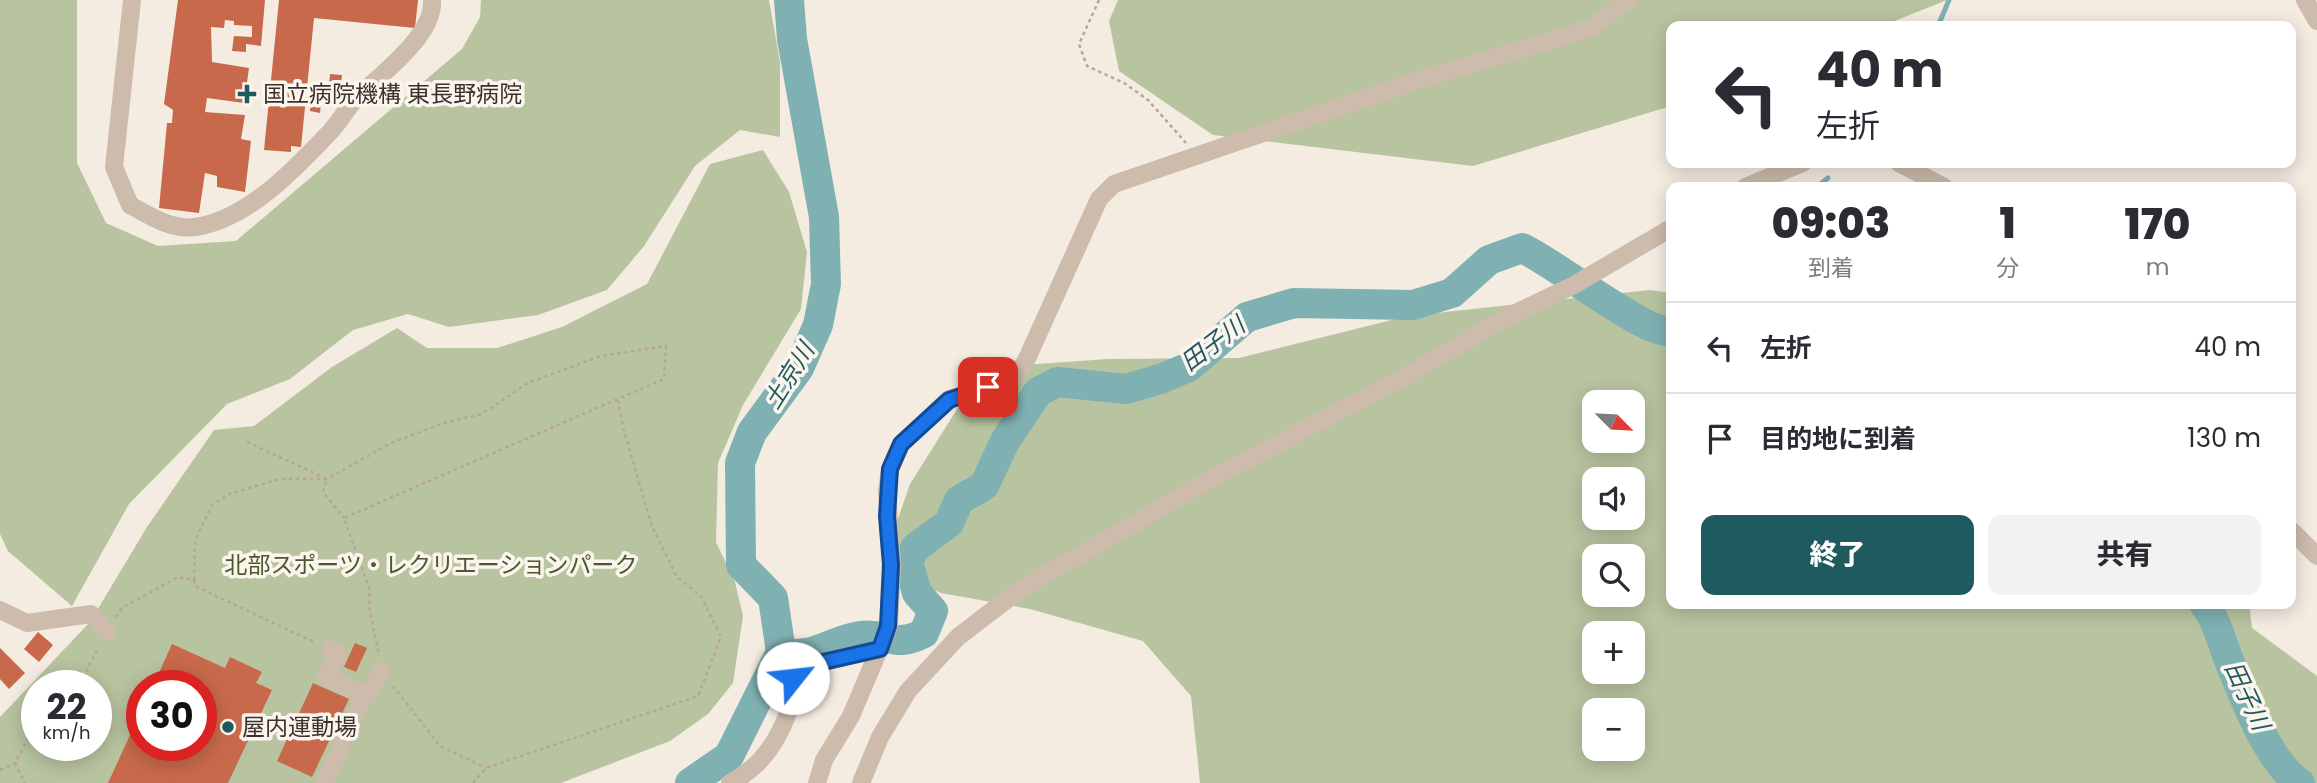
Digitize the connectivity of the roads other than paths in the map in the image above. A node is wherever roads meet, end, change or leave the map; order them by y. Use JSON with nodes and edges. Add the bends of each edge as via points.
{"nodes":[{"id":1,"x":132,"y":0,"type":"edge"},
{"id":2,"x":432,"y":0,"type":"edge"},
{"id":3,"x":2305,"y":0,"type":"edge"},
{"id":4,"x":1626,"y":3,"type":"edge"},
{"id":5,"x":2317,"y":20,"type":"edge"},
{"id":6,"x":1791,"y":168,"type":"edge"},
{"id":7,"x":1908,"y":168,"type":"edge"},
{"id":8,"x":1757,"y":182,"type":"edge"},
{"id":9,"x":1935,"y":182,"type":"edge"},
{"id":10,"x":1666,"y":231,"type":"edge"},
{"id":11,"x":2296,"y":535,"type":"edge"},
{"id":12,"x":2317,"y":556,"type":"edge"},
{"id":13,"x":0,"y":611,"type":"edge"},
{"id":14,"x":107,"y":632,"type":"road end"},
{"id":15,"x":881,"y":647,"type":"junction"},
{"id":16,"x":330,"y":649,"type":"road end"},
{"id":17,"x":382,"y":671,"type":"road end"},
{"id":18,"x":364,"y":696,"type":"junction"},
{"id":19,"x":324,"y":783,"type":"edge"},
{"id":20,"x":730,"y":783,"type":"edge"},
{"id":21,"x":817,"y":783,"type":"edge"},
{"id":22,"x":861,"y":783,"type":"edge"}],
"edges":[{"from":1,"to":2,"type":"street","via":[[114,167],[130,205],[165,224],[194,227],[222,219],[248,204],[331,132],[355,100],[393,67],[417,38]]},
{"from":3,"to":5,"type":"street"},
{"from":4,"to":15,"type":"street","via":[[1592,27],[1573,34],[1122,179],[1107,191],[1099,199],[1026,363],[1008,381],[949,400],[901,444],[890,469],[887,492],[891,565],[888,626]]},
{"from":6,"to":8,"type":"street"},
{"from":7,"to":9,"type":"street"},
{"from":10,"to":22,"type":"street","via":[[1022,588],[958,637],[908,691],[880,737]]},
{"from":11,"to":12,"type":"street"},
{"from":13,"to":14,"type":"street","via":[[27,623],[91,614]]},
{"from":15,"to":20,"type":"street","via":[[801,667],[793,678],[788,711],[775,740],[751,772]]},
{"from":15,"to":21,"type":"street"},
{"from":16,"to":18,"type":"street","via":[[338,653],[326,676]]},
{"from":17,"to":18,"type":"street"},
{"from":18,"to":19,"type":"street"}]}
